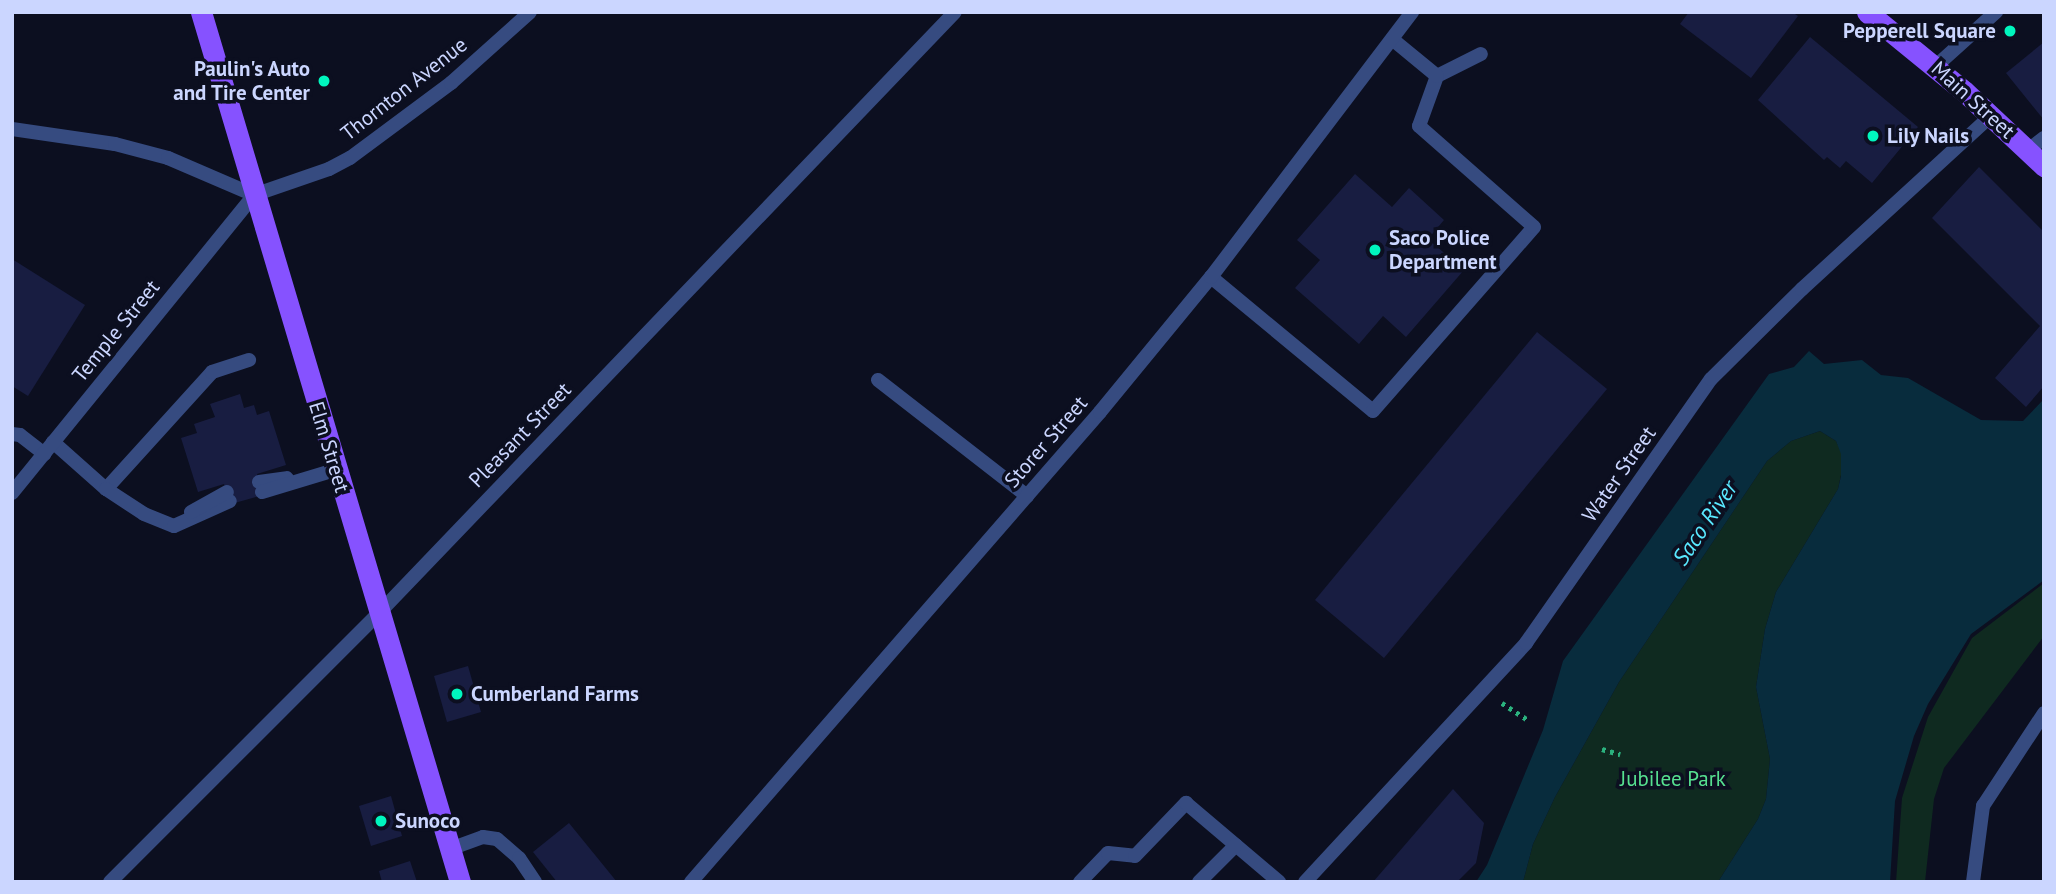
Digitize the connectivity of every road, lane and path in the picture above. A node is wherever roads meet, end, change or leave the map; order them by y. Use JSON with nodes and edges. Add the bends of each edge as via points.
{"nodes":[{"id":1,"x":201,"y":12,"type":"edge"},
{"id":2,"x":530,"y":12,"type":"edge"},
{"id":3,"x":955,"y":12,"type":"edge"},
{"id":4,"x":1412,"y":12,"type":"edge"},
{"id":5,"x":1867,"y":12,"type":"edge"},
{"id":6,"x":1996,"y":12,"type":"edge"},
{"id":7,"x":1392,"y":39,"type":"junction"},
{"id":8,"x":1481,"y":54,"type":"dead end"},
{"id":9,"x":1936,"y":66,"type":"junction"},
{"id":10,"x":1437,"y":76,"type":"junction"},
{"id":11,"x":1992,"y":115,"type":"junction"},
{"id":12,"x":12,"y":130,"type":"edge"},
{"id":13,"x":2036,"y":144,"type":"edge"},
{"id":14,"x":2044,"y":166,"type":"edge"},
{"id":15,"x":254,"y":195,"type":"junction"},
{"id":16,"x":1212,"y":277,"type":"junction"},
{"id":17,"x":249,"y":360,"type":"dead end"},
{"id":18,"x":878,"y":380,"type":"dead end"},
{"id":19,"x":14,"y":431,"type":"edge"},
{"id":20,"x":53,"y":442,"type":"junction"},
{"id":21,"x":44,"y":454,"type":"junction"},
{"id":22,"x":335,"y":470,"type":"junction"},
{"id":23,"x":260,"y":487,"type":"dead end"},
{"id":24,"x":106,"y":489,"type":"junction"},
{"id":25,"x":12,"y":493,"type":"edge"},
{"id":26,"x":1027,"y":496,"type":"junction"},
{"id":27,"x":228,"y":497,"type":"dead end"},
{"id":28,"x":379,"y":613,"type":"junction"},
{"id":29,"x":1502,"y":703,"type":"dead end"},
{"id":30,"x":2044,"y":713,"type":"edge"},
{"id":31,"x":1527,"y":719,"type":"dead end"},
{"id":32,"x":1602,"y":749,"type":"dead end"},
{"id":33,"x":1620,"y":754,"type":"dead end"},
{"id":34,"x":1236,"y":845,"type":"junction"},
{"id":35,"x":450,"y":849,"type":"junction"},
{"id":36,"x":110,"y":882,"type":"edge"},
{"id":37,"x":460,"y":882,"type":"edge"},
{"id":38,"x":535,"y":882,"type":"edge"},
{"id":39,"x":691,"y":882,"type":"edge"},
{"id":40,"x":1080,"y":882,"type":"edge"},
{"id":41,"x":1199,"y":882,"type":"edge"},
{"id":42,"x":1279,"y":882,"type":"edge"},
{"id":43,"x":1305,"y":882,"type":"edge"},
{"id":44,"x":1973,"y":882,"type":"edge"}],
"edges":[{"from":1,"to":15,"type":"main road","name":"Elm Street"},
{"from":2,"to":15,"type":"street","name":"Thornton Avenue","via":[[451,83],[350,158]]},
{"from":3,"to":28,"type":"street","name":"Pleasant Street"},
{"from":4,"to":7,"type":"street","name":"Storer Street"},
{"from":5,"to":9,"type":"main road","name":"Main Street"},
{"from":6,"to":9,"type":"street"},
{"from":7,"to":10,"type":"street"},
{"from":7,"to":16,"type":"street","name":"Storer Street"},
{"from":8,"to":10,"type":"street"},
{"from":9,"to":11,"type":"main road","name":"Main Street"},
{"from":10,"to":16,"type":"street","via":[[1419,126],[1534,227],[1373,411]]},
{"from":11,"to":13,"type":"main road","name":"Main Street"},
{"from":11,"to":43,"type":"street","name":"Water Street","via":[[1711,379],[1526,643]]},
{"from":12,"to":15,"type":"street","via":[[115,144],[167,158]]},
{"from":13,"to":14,"type":"main road","name":"Main Street"},
{"from":15,"to":20,"type":"street","name":"Temple Street"},
{"from":15,"to":22,"type":"main road","name":"Elm Street"},
{"from":16,"to":26,"type":"street","name":"Storer Street"},
{"from":17,"to":24,"type":"street","via":[[212,372]]},
{"from":18,"to":26,"type":"street"},
{"from":19,"to":21,"type":"street"},
{"from":20,"to":21,"type":"street","name":"Temple Street"},
{"from":20,"to":24,"type":"street"},
{"from":21,"to":25,"type":"street","name":"Temple Street"},
{"from":22,"to":23,"type":"street"},
{"from":22,"to":28,"type":"main road","name":"Elm Street"},
{"from":24,"to":27,"type":"street","via":[[144,514],[174,526]]},
{"from":26,"to":39,"type":"street","name":"Storer Street"},
{"from":28,"to":35,"type":"main road","name":"Elm Street"},
{"from":28,"to":36,"type":"street","name":"Pleasant Street"},
{"from":29,"to":31,"type":"path"},
{"from":30,"to":44,"type":"street","via":[[1983,806]]},
{"from":32,"to":33,"type":"path"},
{"from":34,"to":40,"type":"street","via":[[1186,803],[1135,856],[1108,853]]},
{"from":34,"to":41,"type":"street"},
{"from":34,"to":42,"type":"street"},
{"from":35,"to":37,"type":"main road","name":"Elm Street"},
{"from":35,"to":38,"type":"street","via":[[483,837],[497,839],[519,858]]}]}
